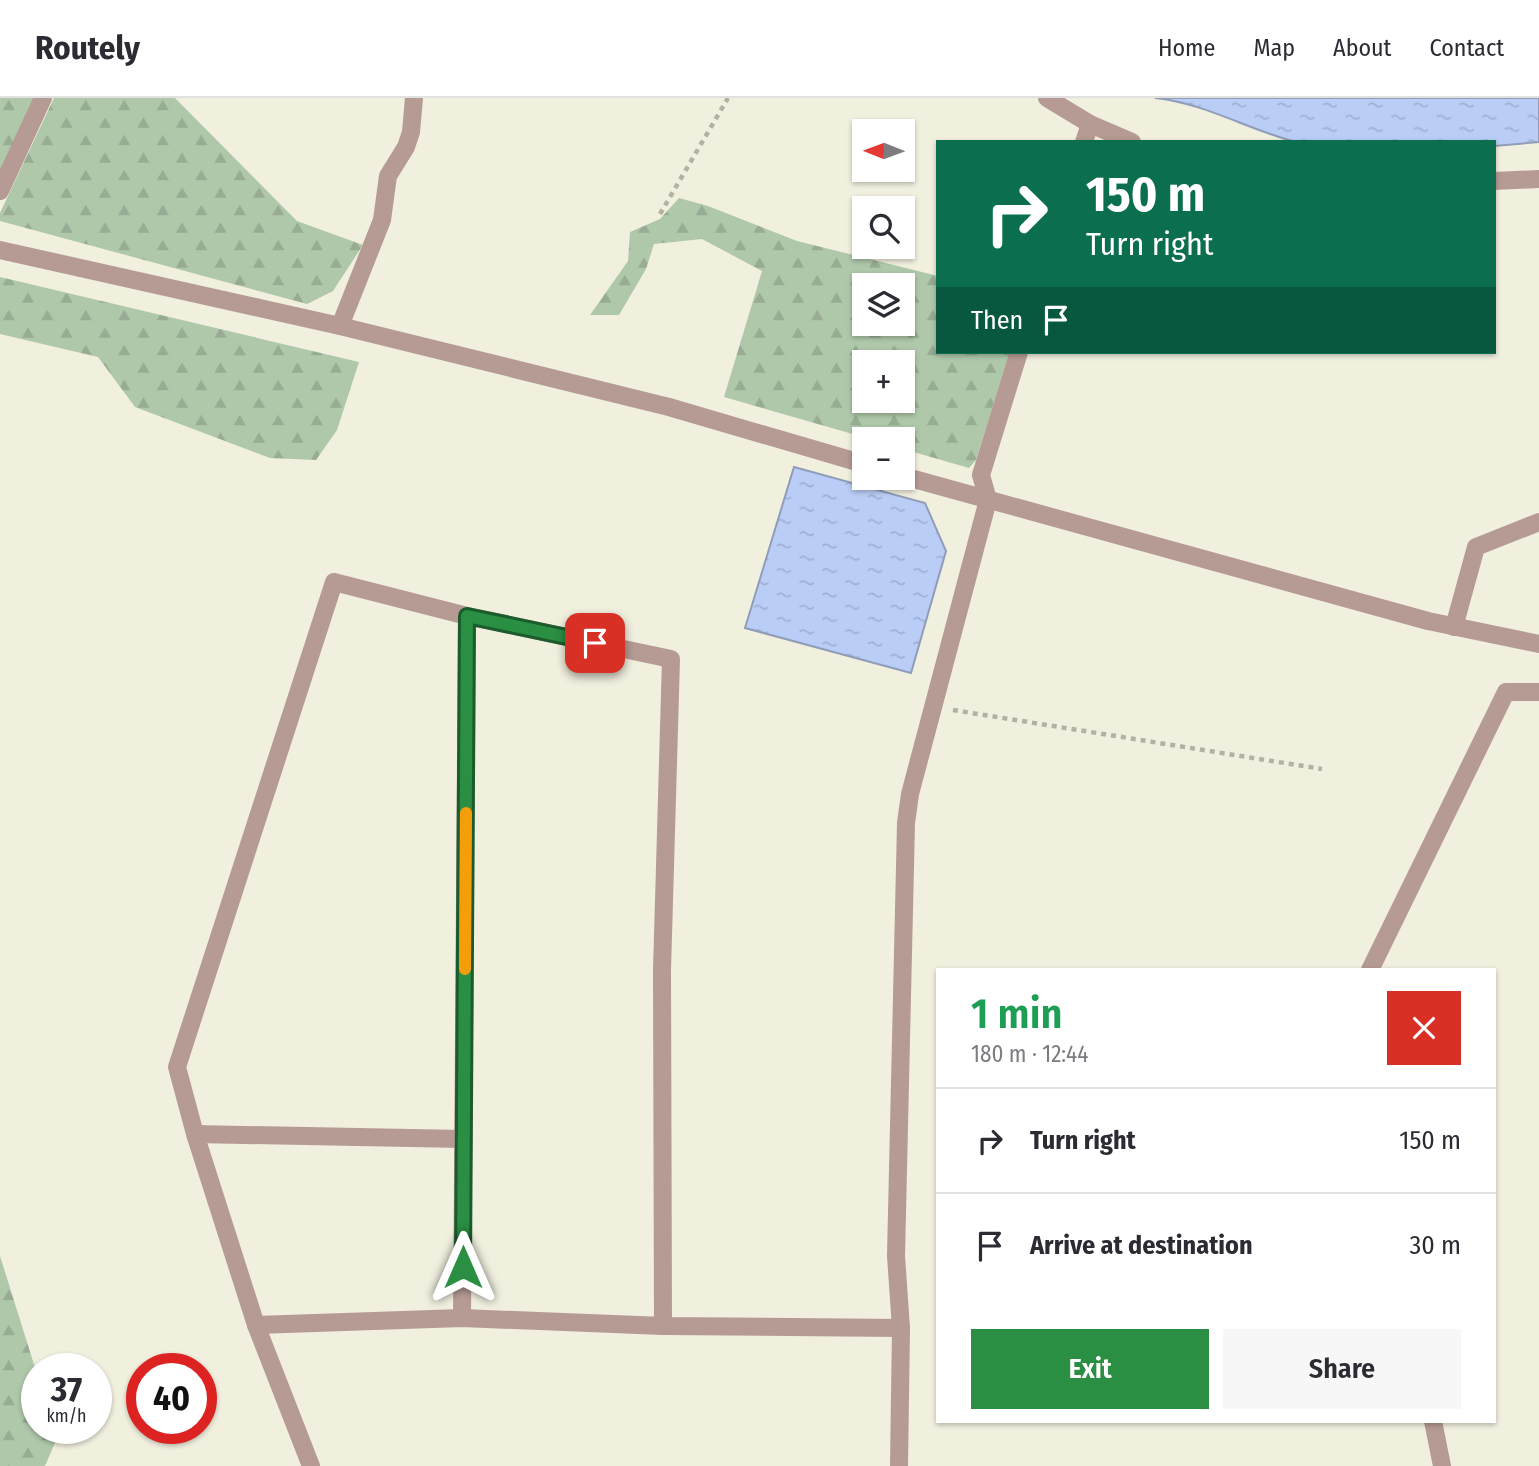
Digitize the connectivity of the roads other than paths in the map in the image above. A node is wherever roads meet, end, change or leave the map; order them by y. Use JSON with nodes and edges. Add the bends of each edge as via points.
{"nodes":[{"id":1,"x":43,"y":98,"type":"edge"},
{"id":2,"x":414,"y":98,"type":"edge"},
{"id":3,"x":1047,"y":98,"type":"edge"},
{"id":4,"x":1090,"y":124,"type":"junction"},
{"id":5,"x":1085,"y":140,"type":"edge"},
{"id":6,"x":1127,"y":140,"type":"edge"},
{"id":7,"x":1539,"y":179,"type":"edge"},
{"id":8,"x":1496,"y":181,"type":"edge"},
{"id":9,"x":0,"y":191,"type":"edge"},
{"id":10,"x":0,"y":250,"type":"edge"},
{"id":11,"x":340,"y":326,"type":"junction"},
{"id":12,"x":1018,"y":354,"type":"edge"},
{"id":13,"x":852,"y":460,"type":"edge"},
{"id":14,"x":915,"y":479,"type":"edge"},
{"id":15,"x":988,"y":500,"type":"junction"},
{"id":16,"x":1539,"y":522,"type":"edge"},
{"id":17,"x":467,"y":616,"type":"junction"},
{"id":18,"x":1454,"y":626,"type":"junction"},
{"id":19,"x":1539,"y":644,"type":"edge"},
{"id":20,"x":1539,"y":692,"type":"edge"},
{"id":21,"x":1371,"y":968,"type":"edge"},
{"id":22,"x":195,"y":1134,"type":"junction"},
{"id":23,"x":463,"y":1139,"type":"junction"},
{"id":24,"x":462,"y":1318,"type":"junction"},
{"id":25,"x":257,"y":1325,"type":"junction"},
{"id":26,"x":663,"y":1326,"type":"junction"},
{"id":27,"x":901,"y":1328,"type":"junction"},
{"id":28,"x":1433,"y":1423,"type":"edge"},
{"id":29,"x":311,"y":1466,"type":"edge"},
{"id":30,"x":900,"y":1466,"type":"edge"},
{"id":31,"x":1442,"y":1466,"type":"edge"}],
"edges":[{"from":1,"to":9,"type":"street"},
{"from":2,"to":11,"type":"street","via":[[411,132],[388,176],[382,219]]},
{"from":3,"to":4,"type":"street"},
{"from":4,"to":5,"type":"street"},
{"from":4,"to":6,"type":"street"},
{"from":7,"to":8,"type":"street"},
{"from":10,"to":11,"type":"street"},
{"from":11,"to":13,"type":"street","via":[[669,407]]},
{"from":12,"to":15,"type":"street","via":[[981,475]]},
{"from":14,"to":15,"type":"street"},
{"from":15,"to":18,"type":"street"},
{"from":15,"to":27,"type":"street","via":[[906,823],[895,1255]]},
{"from":16,"to":18,"type":"street","via":[[1476,547]]},
{"from":17,"to":22,"type":"street","via":[[334,582],[177,1067]]},
{"from":17,"to":23,"type":"street"},
{"from":17,"to":26,"type":"street","via":[[671,659],[662,970]]},
{"from":18,"to":19,"type":"street"},
{"from":20,"to":21,"type":"street","via":[[1506,692]]},
{"from":22,"to":23,"type":"street"},
{"from":22,"to":25,"type":"street"},
{"from":23,"to":24,"type":"street"},
{"from":24,"to":25,"type":"street"},
{"from":24,"to":26,"type":"street"},
{"from":25,"to":29,"type":"street"},
{"from":26,"to":27,"type":"street"},
{"from":27,"to":30,"type":"street"},
{"from":28,"to":31,"type":"street"}]}
